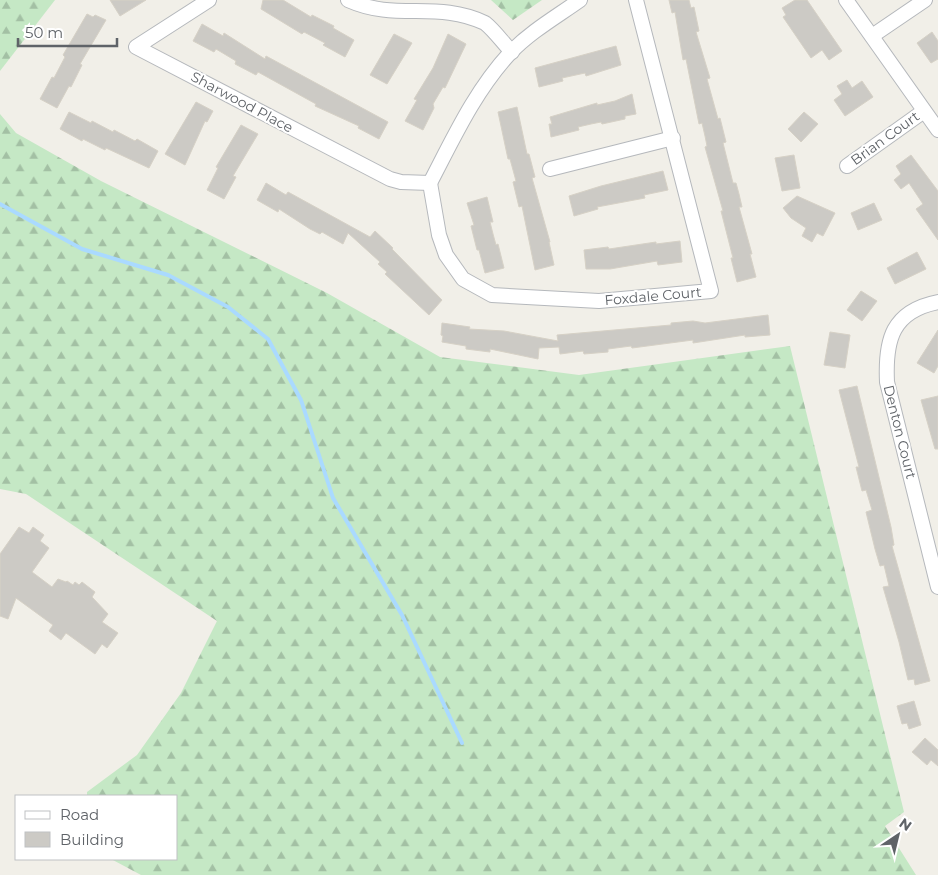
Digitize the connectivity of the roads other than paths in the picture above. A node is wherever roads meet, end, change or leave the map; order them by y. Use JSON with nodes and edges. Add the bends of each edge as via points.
{"nodes":[{"id":1,"x":209,"y":0,"type":"edge"},
{"id":2,"x":348,"y":0,"type":"edge"},
{"id":3,"x":580,"y":0,"type":"edge"},
{"id":4,"x":636,"y":0,"type":"edge"},
{"id":5,"x":846,"y":0,"type":"edge"},
{"id":6,"x":925,"y":0,"type":"edge"},
{"id":7,"x":872,"y":36,"type":"junction"},
{"id":8,"x":512,"y":52,"type":"junction"},
{"id":9,"x":924,"y":110,"type":"junction"},
{"id":10,"x":938,"y":130,"type":"edge"},
{"id":11,"x":673,"y":138,"type":"junction"},
{"id":12,"x":847,"y":166,"type":"dead end"},
{"id":13,"x":550,"y":169,"type":"dead end"},
{"id":14,"x":430,"y":183,"type":"junction"},
{"id":15,"x":938,"y":302,"type":"edge"},
{"id":16,"x":938,"y":587,"type":"edge"}],
"edges":[{"from":1,"to":14,"type":"street","name":"Sharwood Place","via":[[136,47],[390,179]]},
{"from":2,"to":8,"type":"street","via":[[361,6],[380,8],[440,4],[457,7],[487,24]]},
{"from":3,"to":8,"type":"street"},
{"from":4,"to":11,"type":"street","name":"Foxdale Court"},
{"from":5,"to":7,"type":"street"},
{"from":6,"to":7,"type":"street"},
{"from":7,"to":9,"type":"street"},
{"from":8,"to":14,"type":"street","via":[[481,89]]},
{"from":9,"to":10,"type":"street"},
{"from":9,"to":12,"type":"street","name":"Brian Court"},
{"from":11,"to":13,"type":"street"},
{"from":11,"to":14,"type":"street","name":"Foxdale Court","via":[[710,291],[598,301],[492,296],[463,279],[446,255]]},
{"from":15,"to":16,"type":"street","name":"Denton Court","via":[[912,312],[896,326],[890,337],[886,364],[887,382]]}]}
